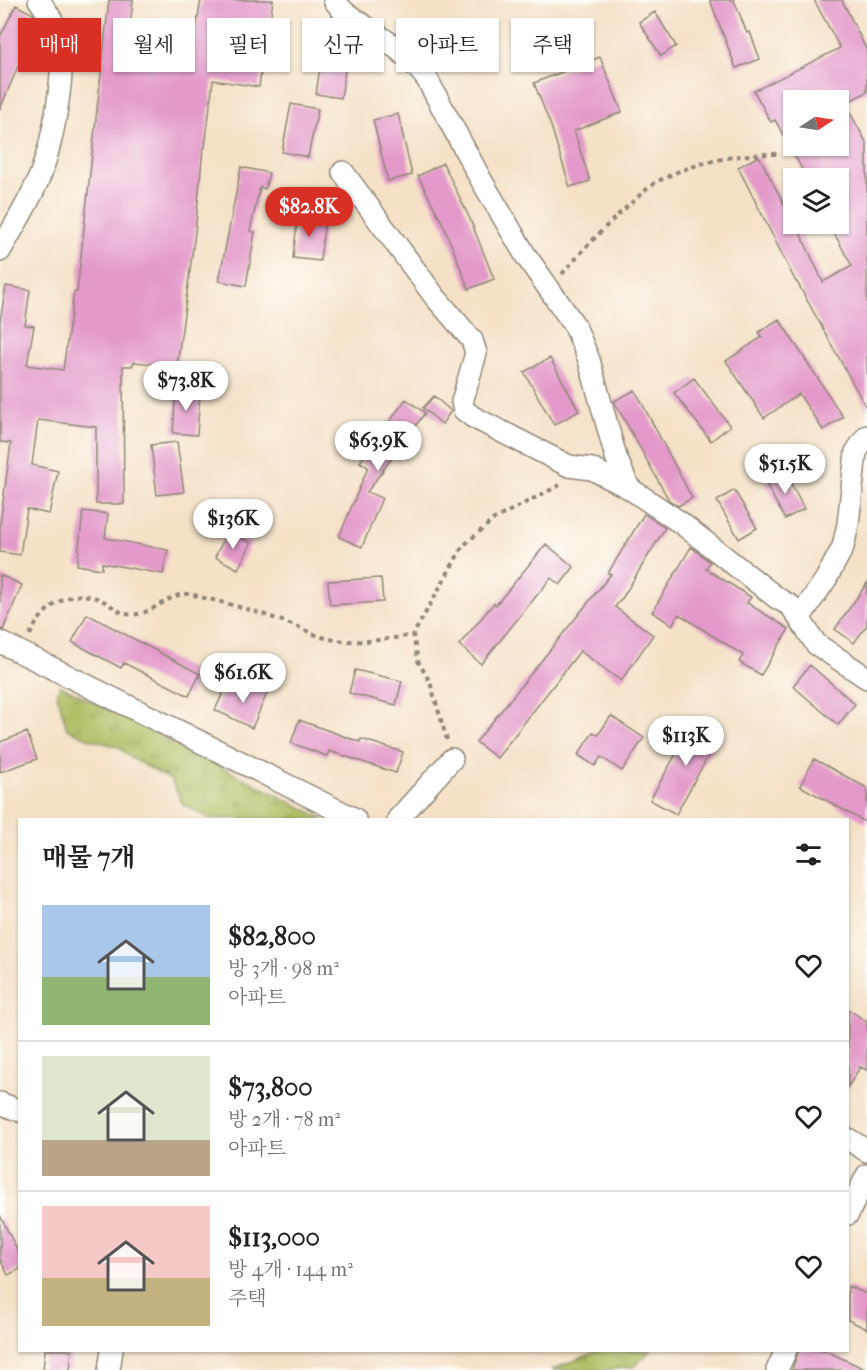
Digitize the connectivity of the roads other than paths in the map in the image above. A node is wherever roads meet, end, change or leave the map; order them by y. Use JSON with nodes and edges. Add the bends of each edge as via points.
{"nodes":[{"id":1,"x":39,"y":0,"type":"edge"},
{"id":2,"x":334,"y":0,"type":"edge"},
{"id":3,"x":343,"y":172,"type":"dead end"},
{"id":4,"x":0,"y":251,"type":"edge"},
{"id":5,"x":867,"y":436,"type":"edge"},
{"id":6,"x":629,"y":488,"type":"junction"},
{"id":7,"x":800,"y":617,"type":"junction"},
{"id":8,"x":0,"y":642,"type":"edge"},
{"id":9,"x":867,"y":678,"type":"edge"},
{"id":10,"x":452,"y":759,"type":"road end"},
{"id":11,"x":353,"y":818,"type":"edge"},
{"id":12,"x":399,"y":818,"type":"edge"},
{"id":13,"x":0,"y":1103,"type":"edge"},
{"id":14,"x":18,"y":1111,"type":"edge"},
{"id":15,"x":849,"y":1140,"type":"edge"},
{"id":16,"x":867,"y":1151,"type":"edge"},
{"id":17,"x":867,"y":1175,"type":"edge"},
{"id":18,"x":849,"y":1212,"type":"edge"},
{"id":19,"x":112,"y":1352,"type":"edge"},
{"id":20,"x":785,"y":1352,"type":"edge"},
{"id":21,"x":109,"y":1370,"type":"edge"},
{"id":22,"x":777,"y":1370,"type":"edge"}],
"edges":[{"from":1,"to":4,"type":"street","via":[[58,34],[62,56],[51,143],[41,175]]},
{"from":2,"to":6,"type":"street","via":[[344,12],[398,49],[427,79],[520,246],[584,343],[616,457]]},
{"from":3,"to":6,"type":"street","via":[[435,297],[472,340],[476,353],[462,402],[464,410],[569,466],[592,470]]},
{"from":5,"to":7,"type":"street","via":[[856,452],[843,547]]},
{"from":6,"to":7,"type":"street","via":[[681,523],[791,606]]},
{"from":7,"to":9,"type":"street","via":[[816,644]]},
{"from":8,"to":11,"type":"street"},
{"from":10,"to":12,"type":"street"},
{"from":13,"to":14,"type":"street"},
{"from":15,"to":16,"type":"street"},
{"from":17,"to":18,"type":"street"},
{"from":19,"to":21,"type":"street"},
{"from":20,"to":22,"type":"street"}]}
